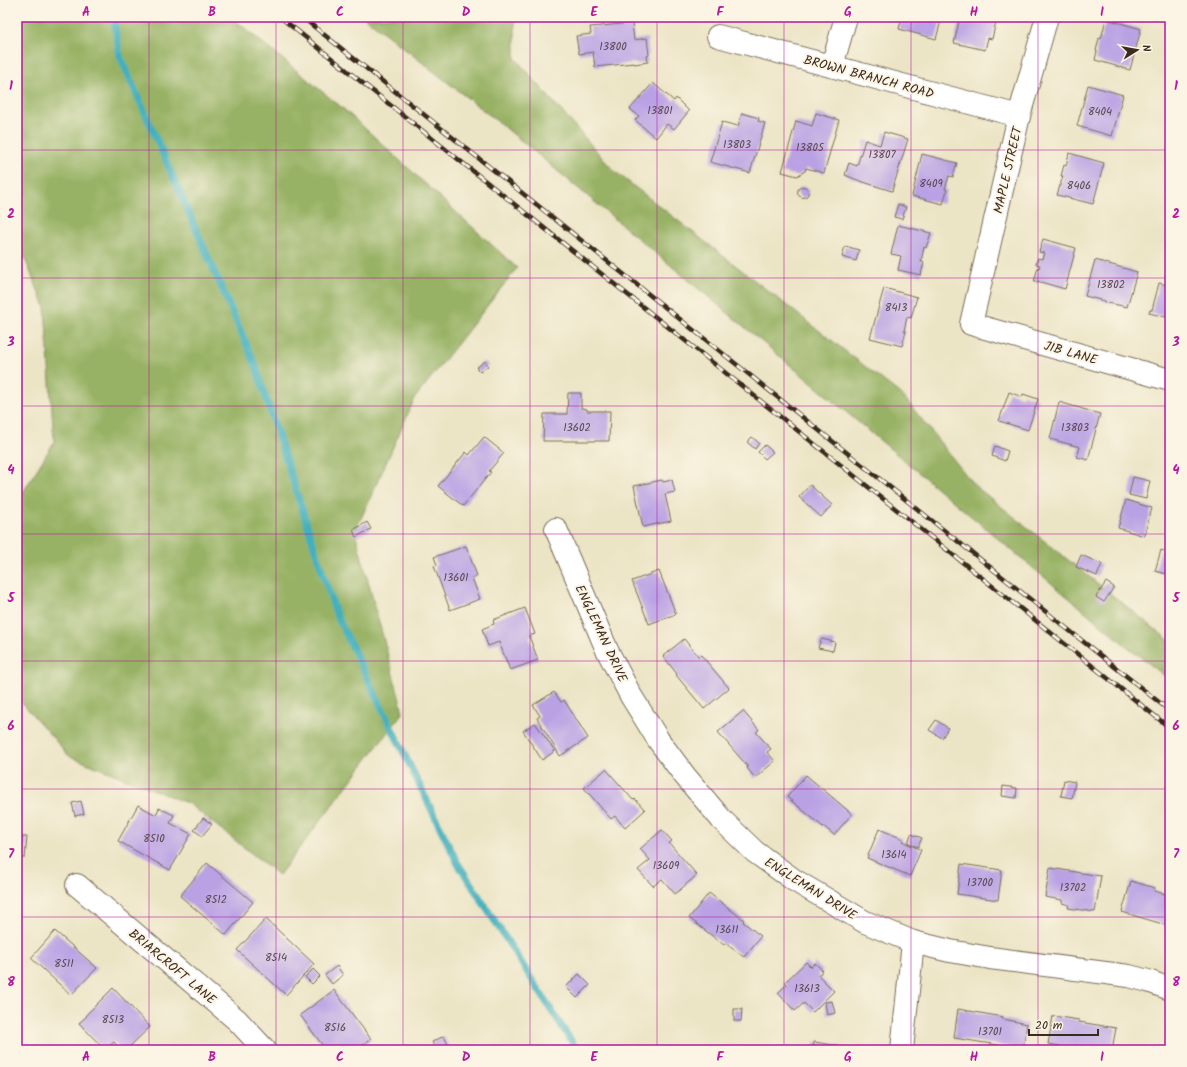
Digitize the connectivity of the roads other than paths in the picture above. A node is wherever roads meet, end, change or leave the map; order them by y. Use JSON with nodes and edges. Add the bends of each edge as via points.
{"nodes":[{"id":1,"x":846,"y":17,"type":"edge"},
{"id":2,"x":1047,"y":17,"type":"edge"},
{"id":3,"x":718,"y":36,"type":"dead end"},
{"id":4,"x":832,"y":66,"type":"junction"},
{"id":5,"x":1019,"y":116,"type":"junction"},
{"id":6,"x":971,"y":324,"type":"joint"},
{"id":7,"x":1170,"y":380,"type":"edge"},
{"id":8,"x":556,"y":528,"type":"dead end"},
{"id":9,"x":77,"y":885,"type":"dead end"},
{"id":10,"x":913,"y":942,"type":"junction"},
{"id":11,"x":1170,"y":988,"type":"edge"},
{"id":12,"x":265,"y":1050,"type":"edge"},
{"id":13,"x":902,"y":1050,"type":"edge"}],
"edges":[{"from":1,"to":4,"type":"street"},
{"from":2,"to":5,"type":"street","name":"MAPLE STREET"},
{"from":3,"to":4,"type":"street","name":"BROWN BRANCH ROAD"},
{"from":4,"to":5,"type":"street","name":"BROWN BRANCH ROAD"},
{"from":5,"to":6,"type":"street","name":"MAPLE STREET"},
{"from":6,"to":7,"type":"street","name":"JIB LANE"},
{"from":8,"to":10,"type":"street","name":"ENGLEMAN DRIVE","via":[[607,650],[631,696],[659,741],[722,820],[755,852],[794,880],[865,922]]},
{"from":9,"to":12,"type":"street","name":"BRIARCROFT LANE","via":[[237,1020]]},
{"from":10,"to":11,"type":"street","name":"ENGLEMAN DRIVE","via":[[990,958],[1129,976]]},
{"from":10,"to":13,"type":"street"}]}
